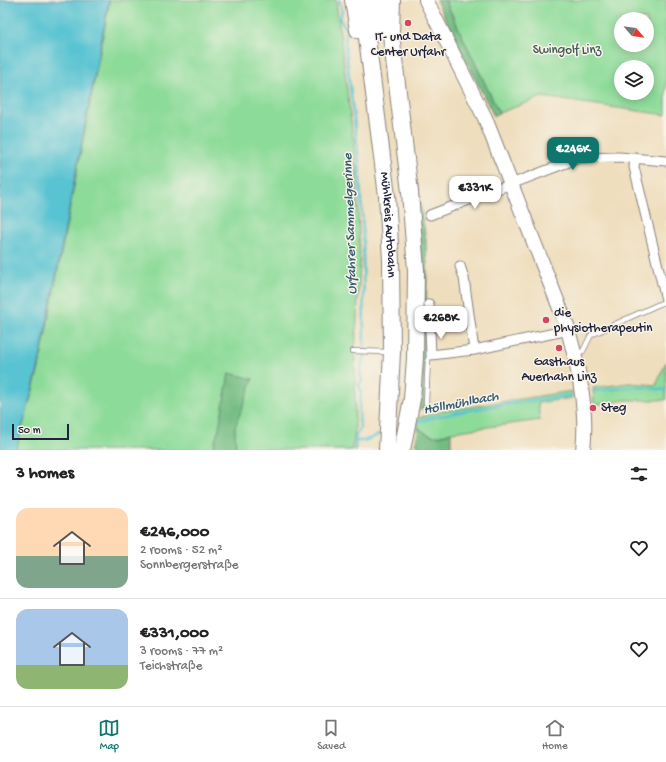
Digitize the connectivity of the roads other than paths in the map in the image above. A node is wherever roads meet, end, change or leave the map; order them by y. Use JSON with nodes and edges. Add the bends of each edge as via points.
{"nodes":[{"id":1,"x":353,"y":0,"type":"edge"},
{"id":2,"x":366,"y":0,"type":"edge"},
{"id":3,"x":380,"y":0,"type":"edge"},
{"id":4,"x":392,"y":0,"type":"edge"},
{"id":5,"x":426,"y":0,"type":"edge"},
{"id":6,"x":371,"y":70,"type":"junction"},
{"id":7,"x":635,"y":158,"type":"junction"},
{"id":8,"x":666,"y":161,"type":"edge"},
{"id":9,"x":511,"y":184,"type":"junction"},
{"id":10,"x":430,"y":215,"type":"dead end"},
{"id":11,"x":460,"y":266,"type":"dead end"},
{"id":12,"x":666,"y":301,"type":"edge"},
{"id":13,"x":429,"y":304,"type":"dead end"},
{"id":14,"x":569,"y":330,"type":"junction"},
{"id":15,"x":474,"y":350,"type":"junction"},
{"id":16,"x":353,"y":351,"type":"dead end"},
{"id":17,"x":392,"y":352,"type":"junction"},
{"id":18,"x":575,"y":355,"type":"junction"},
{"id":19,"x":431,"y":356,"type":"junction"},
{"id":20,"x":426,"y":403,"type":"dead end"},
{"id":21,"x":401,"y":416,"type":"junction"},
{"id":22,"x":398,"y":445,"type":"edge"},
{"id":23,"x":583,"y":450,"type":"edge"}],
"edges":[{"from":1,"to":6,"type":"highway","via":[[356,23]]},
{"from":2,"to":6,"type":"highway","name":"Mühlkreis Autobahn"},
{"from":3,"to":21,"type":"highway","name":"Mühlkreis Autobahn","via":[[382,37],[404,221],[407,321]]},
{"from":4,"to":21,"type":"highway","via":[[391,34],[410,192],[416,270],[415,358]]},
{"from":5,"to":9,"type":"main road","via":[[485,118]]},
{"from":6,"to":17,"type":"highway","name":"Mühlkreis Autobahn","via":[[389,231]]},
{"from":7,"to":8,"type":"street"},
{"from":7,"to":9,"type":"street","via":[[579,158]]},
{"from":7,"to":12,"type":"street","via":[[634,168]]},
{"from":9,"to":10,"type":"street"},
{"from":9,"to":14,"type":"main road"},
{"from":11,"to":15,"type":"street"},
{"from":12,"to":18,"type":"lane","via":[[591,335],[583,351]]},
{"from":13,"to":19,"type":"street"},
{"from":14,"to":15,"type":"street"},
{"from":14,"to":18,"type":"main road"},
{"from":15,"to":19,"type":"street"},
{"from":16,"to":17,"type":"lane"},
{"from":17,"to":21,"type":"highway","name":"Mühlkreis Autobahn"},
{"from":18,"to":23,"type":"main road","via":[[584,405]]},
{"from":19,"to":20,"type":"lane","via":[[428,359]]},
{"from":21,"to":22,"type":"highway"},
{"from":21,"to":22,"type":"highway","name":"Mühlkreis Autobahn"}]}
